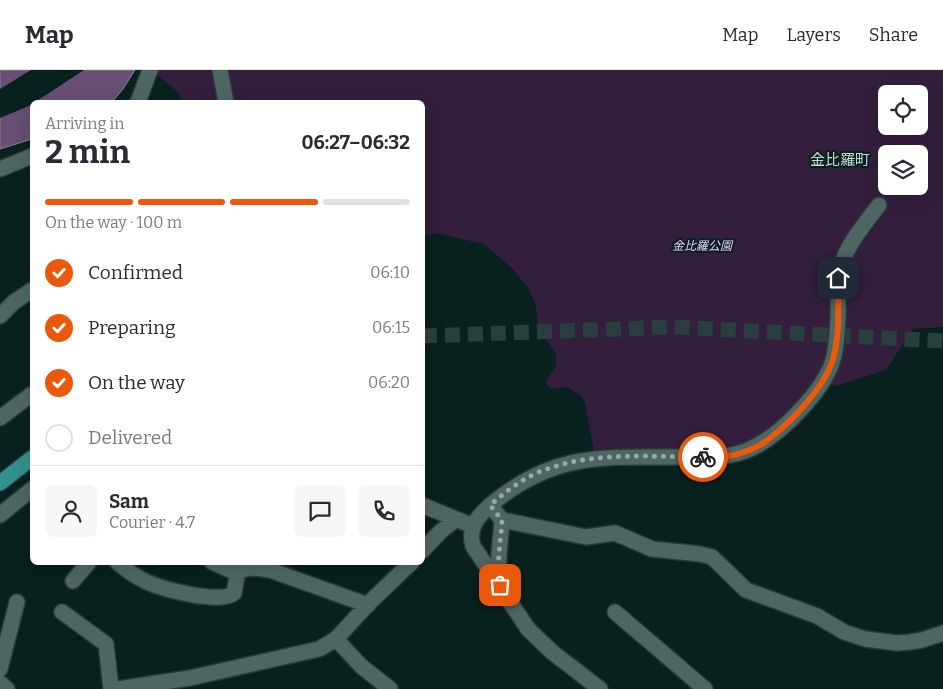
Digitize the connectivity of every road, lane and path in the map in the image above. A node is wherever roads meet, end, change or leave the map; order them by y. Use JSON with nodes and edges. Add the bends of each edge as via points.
{"nodes":[{"id":1,"x":150,"y":70,"type":"edge"},
{"id":2,"x":220,"y":70,"type":"edge"},
{"id":3,"x":139,"y":100,"type":"edge"},
{"id":4,"x":226,"y":100,"type":"edge"},
{"id":5,"x":30,"y":157,"type":"edge"},
{"id":6,"x":0,"y":170,"type":"edge"},
{"id":7,"x":879,"y":205,"type":"dead end"},
{"id":8,"x":30,"y":291,"type":"edge"},
{"id":9,"x":0,"y":316,"type":"edge"},
{"id":10,"x":30,"y":396,"type":"edge"},
{"id":11,"x":0,"y":418,"type":"edge"},
{"id":12,"x":30,"y":460,"type":"edge"},
{"id":13,"x":0,"y":483,"type":"edge"},
{"id":14,"x":30,"y":491,"type":"edge"},
{"id":15,"x":490,"y":505,"type":"junction"},
{"id":16,"x":425,"y":506,"type":"edge"},
{"id":17,"x":0,"y":515,"type":"edge"},
{"id":18,"x":456,"y":519,"type":"junction"},
{"id":19,"x":502,"y":520,"type":"junction"},
{"id":20,"x":472,"y":526,"type":"junction"},
{"id":21,"x":425,"y":548,"type":"edge"},
{"id":22,"x":86,"y":565,"type":"edge"},
{"id":23,"x":121,"y":565,"type":"edge"},
{"id":24,"x":219,"y":565,"type":"edge"},
{"id":25,"x":409,"y":565,"type":"edge"},
{"id":26,"x":238,"y":570,"type":"junction"},
{"id":27,"x":73,"y":581,"type":"dead end"},
{"id":28,"x":500,"y":585,"type":"junction"},
{"id":29,"x":17,"y":602,"type":"dead end"},
{"id":30,"x":368,"y":605,"type":"junction"},
{"id":31,"x":62,"y":612,"type":"dead end"},
{"id":32,"x":615,"y":612,"type":"dead end"},
{"id":33,"x":943,"y":633,"type":"edge"},
{"id":34,"x":336,"y":639,"type":"junction"},
{"id":35,"x":0,"y":669,"type":"edge"},
{"id":36,"x":0,"y":683,"type":"edge"},
{"id":37,"x":190,"y":683,"type":"edge"},
{"id":38,"x":688,"y":684,"type":"edge"},
{"id":39,"x":6,"y":689,"type":"edge"},
{"id":40,"x":110,"y":689,"type":"edge"},
{"id":41,"x":118,"y":689,"type":"edge"},
{"id":42,"x":390,"y":689,"type":"edge"},
{"id":43,"x":600,"y":689,"type":"edge"},
{"id":44,"x":706,"y":689,"type":"edge"}],
"edges":[{"from":1,"to":3,"type":"street"},
{"from":2,"to":4,"type":"street"},
{"from":5,"to":6,"type":"street"},
{"from":7,"to":15,"type":"street","via":[[841,262],[837,339],[828,372],[816,391],[768,440],[735,455],[613,457],[572,462],[524,480]]},
{"from":8,"to":9,"type":"street"},
{"from":10,"to":11,"type":"street"},
{"from":12,"to":13,"type":"main road"},
{"from":14,"to":17,"type":"street"},
{"from":15,"to":19,"type":"street"},
{"from":15,"to":20,"type":"street"},
{"from":16,"to":18,"type":"street"},
{"from":18,"to":20,"type":"street"},
{"from":18,"to":21,"type":"street"},
{"from":19,"to":28,"type":"street","via":[[497,567]]},
{"from":19,"to":33,"type":"street","via":[[586,537],[615,533],[652,548],[712,557],[746,590],[817,616],[844,632],[864,639],[910,642]]},
{"from":20,"to":28,"type":"street","via":[[470,537],[473,546]]},
{"from":22,"to":27,"type":"street"},
{"from":23,"to":26,"type":"street","via":[[162,588],[219,597],[232,596]]},
{"from":24,"to":26,"type":"street","via":[[234,572]]},
{"from":25,"to":30,"type":"street"},
{"from":26,"to":30,"type":"street","via":[[270,570]]},
{"from":28,"to":43,"type":"street","via":[[516,613],[539,640]]},
{"from":29,"to":35,"type":"street"},
{"from":30,"to":34,"type":"street"},
{"from":31,"to":40,"type":"street","via":[[106,644]]},
{"from":32,"to":38,"type":"street"},
{"from":34,"to":37,"type":"street","via":[[318,649]]},
{"from":34,"to":42,"type":"street","via":[[361,666]]},
{"from":36,"to":39,"type":"street"},
{"from":37,"to":41,"type":"street"},
{"from":38,"to":44,"type":"street"}]}
